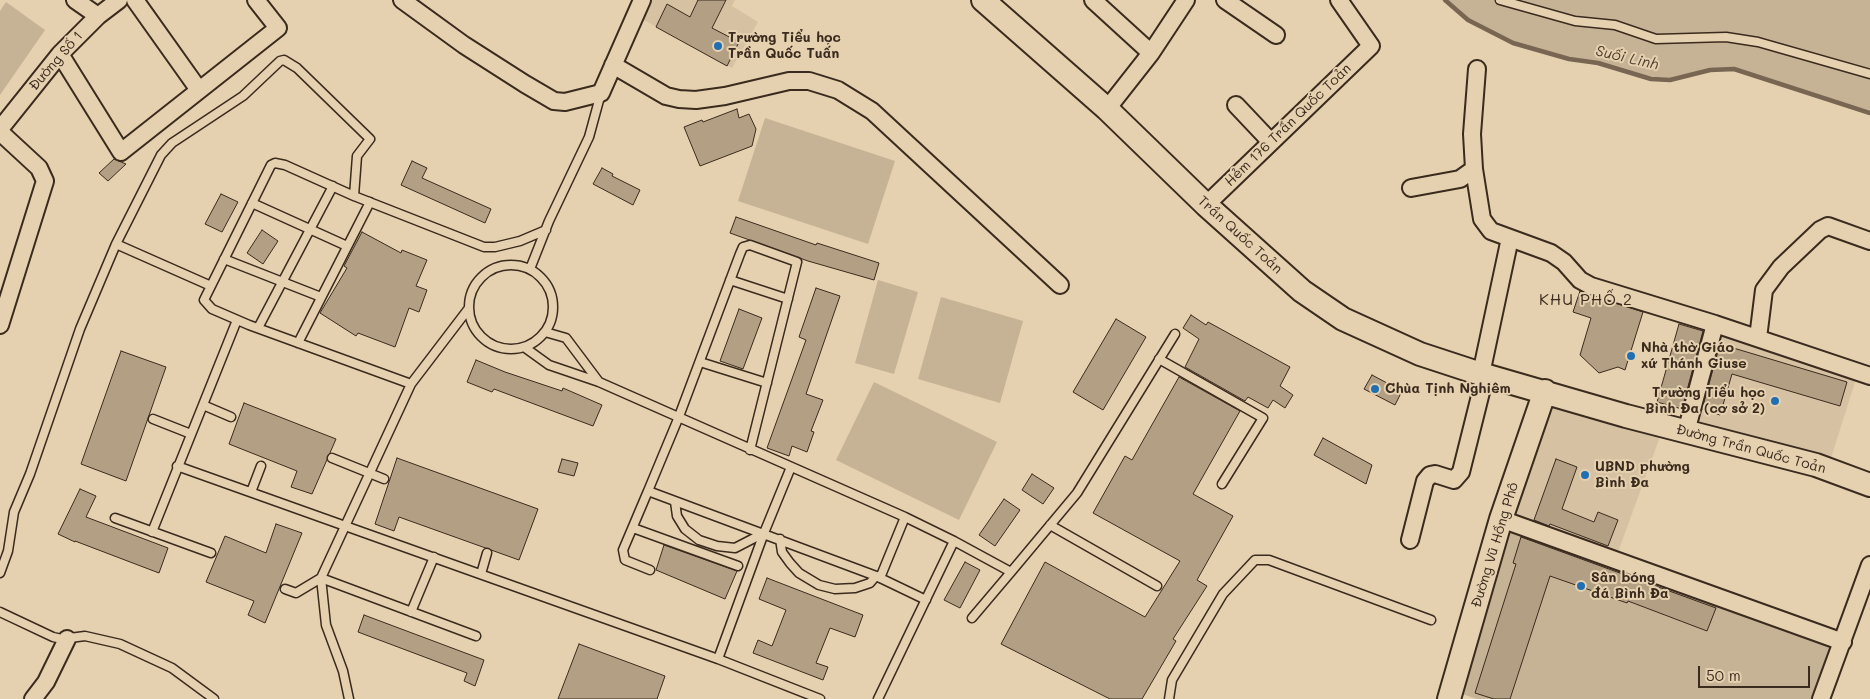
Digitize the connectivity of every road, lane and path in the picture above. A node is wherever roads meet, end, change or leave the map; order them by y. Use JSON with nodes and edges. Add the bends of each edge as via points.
{"nodes":[{"id":1,"x":75,"y":0,"type":"edge"},
{"id":2,"x":119,"y":0,"type":"edge"},
{"id":3,"x":135,"y":0,"type":"edge"},
{"id":4,"x":256,"y":0,"type":"edge"},
{"id":5,"x":402,"y":0,"type":"edge"},
{"id":6,"x":983,"y":0,"type":"edge"},
{"id":7,"x":1093,"y":0,"type":"edge"},
{"id":8,"x":1186,"y":0,"type":"edge"},
{"id":9,"x":1225,"y":0,"type":"edge"},
{"id":10,"x":1339,"y":0,"type":"edge"},
{"id":11,"x":1500,"y":0,"type":"edge"},
{"id":12,"x":641,"y":1,"type":"edge"},
{"id":13,"x":98,"y":16,"type":"junction"},
{"id":14,"x":1276,"y":35,"type":"dead end"},
{"id":15,"x":1150,"y":53,"type":"junction"},
{"id":16,"x":60,"y":54,"type":"junction"},
{"id":17,"x":613,"y":65,"type":"junction"},
{"id":18,"x":1477,"y":69,"type":"dead end"},
{"id":19,"x":1870,"y":74,"type":"edge"},
{"id":20,"x":199,"y":90,"type":"junction"},
{"id":21,"x":601,"y":94,"type":"junction"},
{"id":22,"x":1236,"y":105,"type":"dead end"},
{"id":23,"x":1107,"y":109,"type":"junction"},
{"id":24,"x":0,"y":130,"type":"edge"},
{"id":25,"x":1270,"y":141,"type":"junction"},
{"id":26,"x":1474,"y":169,"type":"junction"},
{"id":27,"x":333,"y":186,"type":"junction"},
{"id":28,"x":1412,"y":188,"type":"dead end"},
{"id":29,"x":354,"y":196,"type":"junction"},
{"id":30,"x":370,"y":202,"type":"junction"},
{"id":31,"x":252,"y":203,"type":"junction"},
{"id":32,"x":1206,"y":204,"type":"junction"},
{"id":33,"x":310,"y":230,"type":"junction"},
{"id":34,"x":546,"y":230,"type":"junction"},
{"id":35,"x":1510,"y":238,"type":"junction"},
{"id":36,"x":1870,"y":242,"type":"edge"},
{"id":37,"x":116,"y":244,"type":"junction"},
{"id":38,"x":347,"y":246,"type":"junction"},
{"id":39,"x":224,"y":259,"type":"junction"},
{"id":40,"x":530,"y":269,"type":"junction"},
{"id":41,"x":730,"y":280,"type":"junction"},
{"id":42,"x":282,"y":282,"type":"junction"},
{"id":43,"x":1060,"y":285,"type":"dead end"},
{"id":44,"x":211,"y":286,"type":"junction"},
{"id":45,"x":321,"y":297,"type":"junction"},
{"id":46,"x":788,"y":299,"type":"junction"},
{"id":47,"x":469,"y":308,"type":"junction"},
{"id":48,"x":1,"y":320,"type":"edge"},
{"id":49,"x":237,"y":320,"type":"junction"},
{"id":50,"x":1715,"y":324,"type":"junction"},
{"id":51,"x":258,"y":328,"type":"junction"},
{"id":52,"x":545,"y":332,"type":"junction"},
{"id":53,"x":1175,"y":334,"type":"dead end"},
{"id":54,"x":1758,"y":338,"type":"junction"},
{"id":55,"x":298,"y":343,"type":"junction"},
{"id":56,"x":524,"y":347,"type":"junction"},
{"id":57,"x":1159,"y":359,"type":"junction"},
{"id":58,"x":700,"y":362,"type":"junction"},
{"id":59,"x":1483,"y":375,"type":"junction"},
{"id":60,"x":1870,"y":376,"type":"edge"},
{"id":61,"x":599,"y":382,"type":"junction"},
{"id":62,"x":767,"y":383,"type":"junction"},
{"id":63,"x":411,"y":384,"type":"junction"},
{"id":64,"x":1545,"y":392,"type":"junction"},
{"id":65,"x":202,"y":405,"type":"junction"},
{"id":66,"x":231,"y":417,"type":"dead end"},
{"id":67,"x":153,"y":419,"type":"dead end"},
{"id":68,"x":678,"y":419,"type":"junction"},
{"id":69,"x":1686,"y":432,"type":"junction"},
{"id":70,"x":190,"y":434,"type":"junction"},
{"id":71,"x":750,"y":450,"type":"junction"},
{"id":72,"x":332,"y":458,"type":"dead end"},
{"id":73,"x":178,"y":466,"type":"junction"},
{"id":74,"x":261,"y":466,"type":"dead end"},
{"id":75,"x":791,"y":467,"type":"junction"},
{"id":76,"x":368,"y":473,"type":"junction"},
{"id":77,"x":384,"y":479,"type":"dead end"},
{"id":78,"x":1222,"y":484,"type":"dead end"},
{"id":79,"x":1870,"y":485,"type":"edge"},
{"id":80,"x":251,"y":492,"type":"junction"},
{"id":81,"x":648,"y":492,"type":"junction"},
{"id":82,"x":675,"y":502,"type":"junction"},
{"id":83,"x":115,"y":518,"type":"dead end"},
{"id":84,"x":905,"y":518,"type":"junction"},
{"id":85,"x":1501,"y":519,"type":"junction"},
{"id":86,"x":344,"y":525,"type":"junction"},
{"id":87,"x":1050,"y":525,"type":"junction"},
{"id":88,"x":633,"y":528,"type":"junction"},
{"id":89,"x":152,"y":532,"type":"junction"},
{"id":90,"x":764,"y":533,"type":"junction"},
{"id":91,"x":780,"y":539,"type":"junction"},
{"id":92,"x":1410,"y":540,"type":"dead end"},
{"id":93,"x":954,"y":541,"type":"junction"},
{"id":94,"x":210,"y":553,"type":"dead end"},
{"id":95,"x":487,"y":553,"type":"dead end"},
{"id":96,"x":434,"y":557,"type":"junction"},
{"id":97,"x":1870,"y":565,"type":"edge"},
{"id":98,"x":738,"y":566,"type":"dead end"},
{"id":99,"x":650,"y":570,"type":"dead end"},
{"id":100,"x":1011,"y":572,"type":"junction"},
{"id":101,"x":0,"y":573,"type":"edge"},
{"id":102,"x":482,"y":574,"type":"junction"},
{"id":103,"x":878,"y":577,"type":"junction"},
{"id":104,"x":321,"y":578,"type":"junction"},
{"id":105,"x":1157,"y":586,"type":"dead end"},
{"id":106,"x":285,"y":589,"type":"dead end"},
{"id":107,"x":1866,"y":594,"type":"edge"},
{"id":108,"x":926,"y":600,"type":"junction"},
{"id":109,"x":0,"y":612,"type":"edge"},
{"id":110,"x":411,"y":612,"type":"junction"},
{"id":111,"x":972,"y":618,"type":"dead end"},
{"id":112,"x":1431,"y":620,"type":"dead end"},
{"id":113,"x":476,"y":636,"type":"dead end"},
{"id":114,"x":67,"y":639,"type":"junction"},
{"id":115,"x":1843,"y":642,"type":"junction"},
{"id":116,"x":718,"y":658,"type":"junction"},
{"id":117,"x":33,"y":699,"type":"edge"},
{"id":118,"x":214,"y":699,"type":"edge"},
{"id":119,"x":349,"y":699,"type":"edge"},
{"id":120,"x":820,"y":699,"type":"edge"},
{"id":121,"x":878,"y":699,"type":"edge"},
{"id":122,"x":1169,"y":699,"type":"edge"},
{"id":123,"x":1449,"y":699,"type":"edge"},
{"id":124,"x":1821,"y":699,"type":"edge"}],
"edges":[{"from":1,"to":13,"type":"street"},
{"from":2,"to":13,"type":"street","name":"Đường Số 1"},
{"from":3,"to":20,"type":"street"},
{"from":4,"to":20,"type":"street","via":[[278,28]]},
{"from":5,"to":21,"type":"street","via":[[464,45],[554,101]]},
{"from":6,"to":23,"type":"main road","name":"Trần Quốc Toản"},
{"from":7,"to":15,"type":"street"},
{"from":8,"to":15,"type":"street"},
{"from":9,"to":14,"type":"street"},
{"from":10,"to":25,"type":"street","name":"Hẻm 176 Trần Quốc Toản","via":[[1371,46]]},
{"from":11,"to":19,"type":"lane","via":[[1574,21],[1615,25],[1656,39],[1726,36],[1758,42]]},
{"from":12,"to":17,"type":"street"},
{"from":13,"to":16,"type":"street","name":"Đường Số 1"},
{"from":15,"to":23,"type":"street"},
{"from":16,"to":20,"type":"street","via":[[121,152]]},
{"from":16,"to":24,"type":"street","name":"Đường Số 1"},
{"from":17,"to":21,"type":"street"},
{"from":17,"to":43,"type":"street","via":[[666,96],[679,99],[724,96],[789,81],[810,81],[838,90],[872,111]]},
{"from":18,"to":26,"type":"street","via":[[1472,134]]},
{"from":21,"to":34,"type":"lane","via":[[589,137]]},
{"from":22,"to":25,"type":"street"},
{"from":23,"to":32,"type":"main road","name":"Trần Quốc Toản"},
{"from":24,"to":48,"type":"street","via":[[39,168],[45,181]]},
{"from":25,"to":32,"type":"street","name":"Hẻm 176 Trần Quốc Toản"},
{"from":26,"to":28,"type":"street","via":[[1460,179]]},
{"from":26,"to":35,"type":"street","via":[[1482,219],[1492,232]]},
{"from":27,"to":29,"type":"lane"},
{"from":27,"to":31,"type":"lane","via":[[275,164],[271,165]]},
{"from":27,"to":33,"type":"lane"},
{"from":29,"to":30,"type":"lane"},
{"from":29,"to":37,"type":"lane","via":[[357,156],[370,139],[297,68],[284,60],[243,96],[172,143],[161,155]]},
{"from":30,"to":34,"type":"lane","via":[[484,247],[520,241]]},
{"from":30,"to":38,"type":"lane"},
{"from":31,"to":33,"type":"lane"},
{"from":31,"to":39,"type":"lane"},
{"from":32,"to":59,"type":"main road","name":"Trần Quốc Toản","via":[[1302,292],[1343,319],[1420,354]]},
{"from":33,"to":38,"type":"lane"},
{"from":33,"to":42,"type":"lane"},
{"from":34,"to":40,"type":"lane"},
{"from":35,"to":50,"type":"street","via":[[1551,253],[1591,286]]},
{"from":35,"to":59,"type":"street"},
{"from":36,"to":54,"type":"street","via":[[1839,229],[1823,227],[1781,267],[1764,290]]},
{"from":37,"to":44,"type":"lane"},
{"from":37,"to":101,"type":"lane","via":[[80,329],[14,512],[8,551]]},
{"from":38,"to":45,"type":"lane"},
{"from":39,"to":42,"type":"lane"},
{"from":39,"to":44,"type":"lane"},
{"from":40,"to":47,"type":"lane","via":[[502,265],[488,271],[471,294]]},
{"from":40,"to":52,"type":"lane","via":[[550,290],[552,319]]},
{"from":41,"to":46,"type":"lane"},
{"from":41,"to":46,"type":"lane","via":[[743,247],[750,245],[797,262]]},
{"from":41,"to":58,"type":"lane"},
{"from":42,"to":45,"type":"lane"},
{"from":42,"to":51,"type":"lane"},
{"from":44,"to":49,"type":"lane","via":[[204,300],[206,304],[212,310]]},
{"from":45,"to":55,"type":"lane"},
{"from":46,"to":62,"type":"lane"},
{"from":47,"to":56,"type":"lane","via":[[471,321],[487,341],[505,348]]},
{"from":47,"to":63,"type":"lane"},
{"from":49,"to":51,"type":"lane"},
{"from":49,"to":65,"type":"lane"},
{"from":50,"to":54,"type":"street"},
{"from":50,"to":69,"type":"street"},
{"from":51,"to":55,"type":"lane"},
{"from":52,"to":56,"type":"lane"},
{"from":52,"to":61,"type":"lane","via":[[566,338]]},
{"from":53,"to":57,"type":"lane"},
{"from":54,"to":60,"type":"street"},
{"from":55,"to":63,"type":"lane"},
{"from":56,"to":61,"type":"lane","via":[[549,365]]},
{"from":57,"to":78,"type":"lane","via":[[1263,418]]},
{"from":57,"to":87,"type":"lane","via":[[1077,493]]},
{"from":58,"to":62,"type":"lane"},
{"from":58,"to":68,"type":"lane"},
{"from":59,"to":64,"type":"main road","name":"Trần Quốc Toản"},
{"from":59,"to":92,"type":"street","via":[[1461,472],[1454,480],[1435,474],[1425,481]]},
{"from":61,"to":68,"type":"lane"},
{"from":62,"to":71,"type":"lane"},
{"from":63,"to":76,"type":"lane"},
{"from":64,"to":69,"type":"main road","name":"Đường Trần Quốc Toản"},
{"from":64,"to":85,"type":"main road","name":"Đường Vũ Hồng Phô"},
{"from":65,"to":66,"type":"lane"},
{"from":65,"to":70,"type":"lane"},
{"from":67,"to":70,"type":"lane"},
{"from":68,"to":71,"type":"lane"},
{"from":68,"to":81,"type":"lane"},
{"from":69,"to":79,"type":"main road","name":"Đường Trần Quốc Toản","via":[[1816,465]]},
{"from":70,"to":73,"type":"lane"},
{"from":71,"to":75,"type":"lane"},
{"from":72,"to":76,"type":"lane"},
{"from":73,"to":80,"type":"lane"},
{"from":73,"to":89,"type":"lane"},
{"from":74,"to":80,"type":"lane"},
{"from":75,"to":84,"type":"lane"},
{"from":75,"to":90,"type":"lane"},
{"from":76,"to":77,"type":"lane"},
{"from":76,"to":86,"type":"lane"},
{"from":80,"to":86,"type":"lane"},
{"from":81,"to":82,"type":"lane"},
{"from":81,"to":88,"type":"lane"},
{"from":82,"to":90,"type":"lane"},
{"from":82,"to":90,"type":"lane","via":[[677,516],[685,529],[699,540],[735,548]]},
{"from":83,"to":89,"type":"lane"},
{"from":84,"to":93,"type":"lane"},
{"from":84,"to":103,"type":"lane"},
{"from":85,"to":115,"type":"street"},
{"from":85,"to":123,"type":"main road","name":"Đường Vũ Hồng Phô"},
{"from":86,"to":96,"type":"lane"},
{"from":86,"to":104,"type":"lane"},
{"from":87,"to":100,"type":"lane"},
{"from":87,"to":105,"type":"lane"},
{"from":88,"to":98,"type":"lane"},
{"from":88,"to":99,"type":"lane","via":[[623,555],[630,563]]},
{"from":89,"to":94,"type":"lane"},
{"from":90,"to":91,"type":"lane"},
{"from":90,"to":116,"type":"lane"},
{"from":91,"to":103,"type":"lane"},
{"from":91,"to":103,"type":"lane","via":[[782,552],[790,563],[819,585],[835,589],[855,588]]},
{"from":93,"to":100,"type":"lane"},
{"from":93,"to":108,"type":"lane"},
{"from":95,"to":102,"type":"lane"},
{"from":96,"to":102,"type":"lane"},
{"from":96,"to":110,"type":"lane"},
{"from":97,"to":107,"type":"street"},
{"from":100,"to":111,"type":"lane"},
{"from":102,"to":116,"type":"lane"},
{"from":103,"to":108,"type":"lane"},
{"from":104,"to":106,"type":"lane","via":[[296,593]]},
{"from":104,"to":110,"type":"lane"},
{"from":104,"to":119,"type":"lane","via":[[326,625],[343,671]]},
{"from":107,"to":115,"type":"street"},
{"from":108,"to":121,"type":"lane"},
{"from":109,"to":114,"type":"lane","via":[[52,637]]},
{"from":110,"to":113,"type":"lane"},
{"from":112,"to":122,"type":"lane","via":[[1269,560],[1255,560],[1222,594],[1172,680]]},
{"from":114,"to":117,"type":"street","via":[[46,682]]},
{"from":114,"to":118,"type":"lane","via":[[86,636],[120,644],[172,668]]},
{"from":115,"to":124,"type":"street"},
{"from":116,"to":120,"type":"lane"}]}
